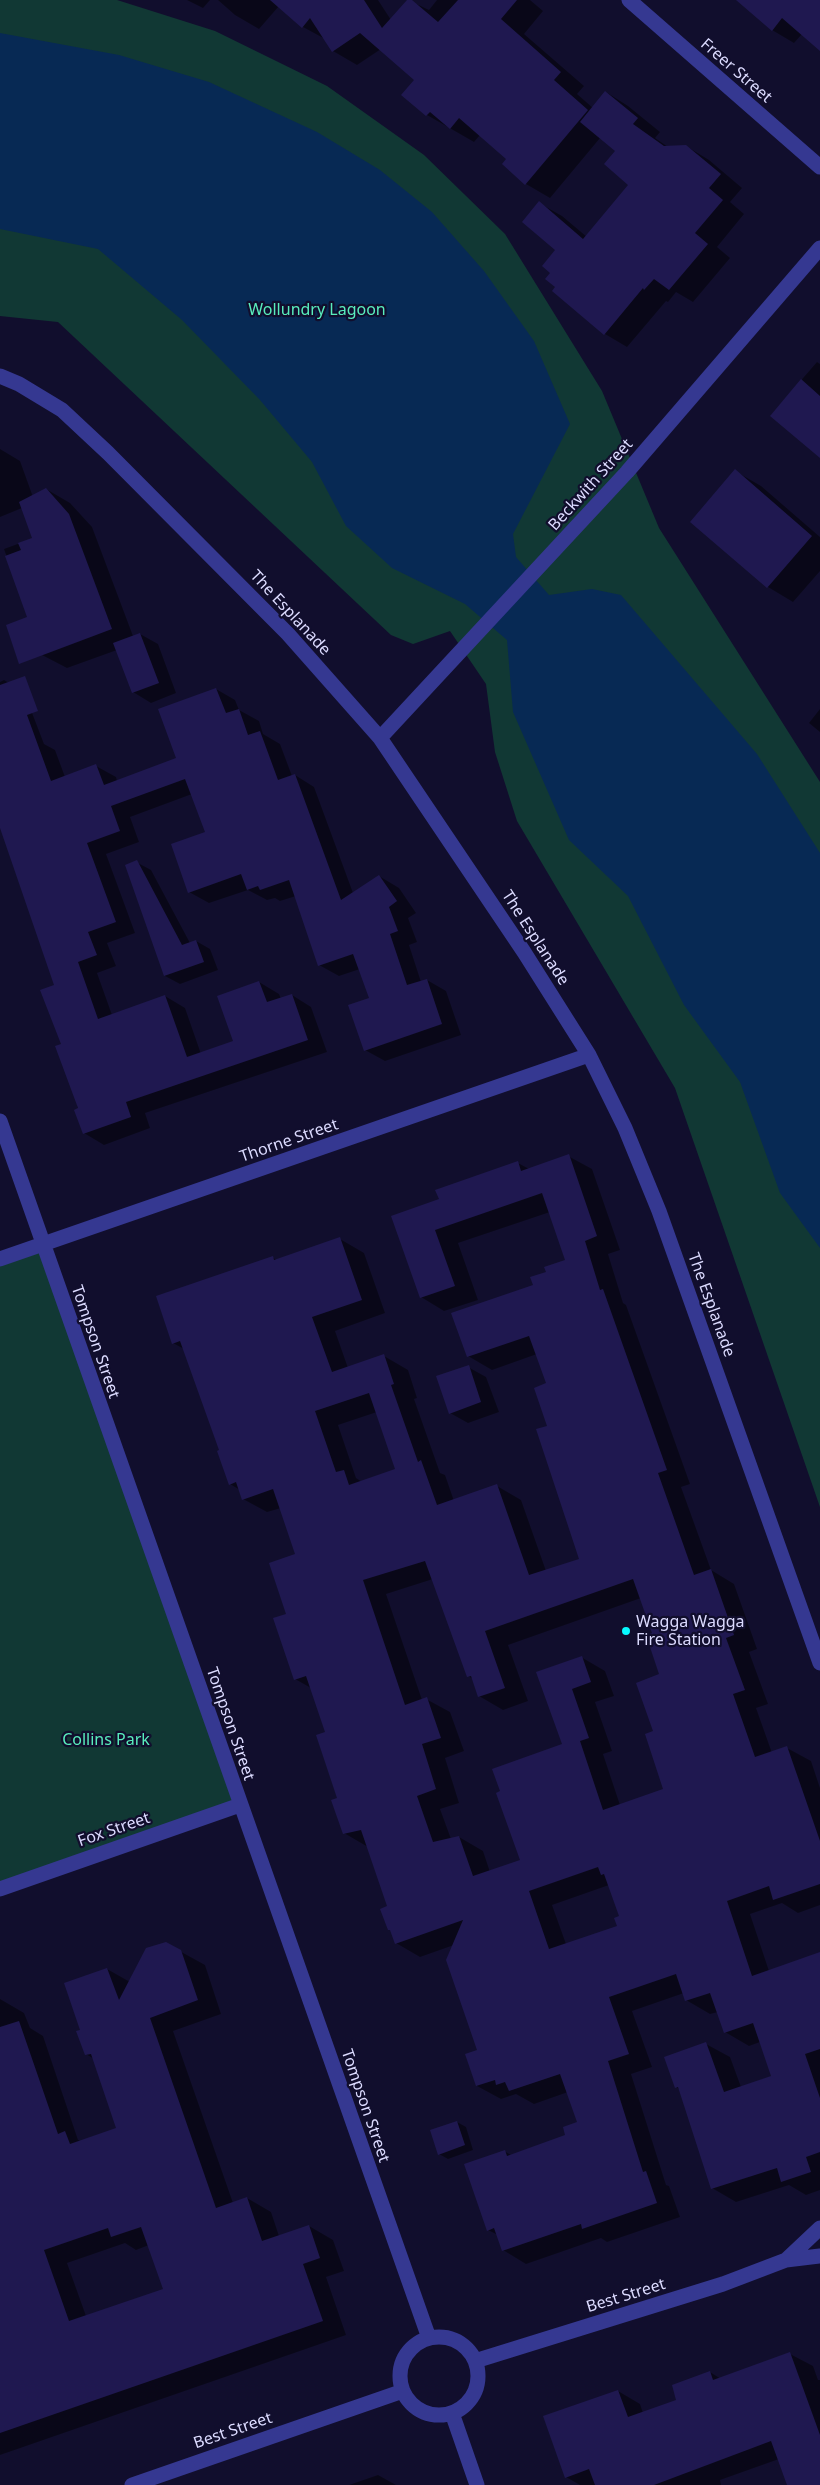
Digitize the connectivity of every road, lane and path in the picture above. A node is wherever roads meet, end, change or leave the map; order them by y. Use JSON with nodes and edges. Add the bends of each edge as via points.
{"nodes":[{"id":1,"x":629,"y":0,"type":"edge"},
{"id":2,"x":820,"y":167,"type":"edge"},
{"id":3,"x":820,"y":248,"type":"edge"},
{"id":4,"x":0,"y":376,"type":"edge"},
{"id":5,"x":380,"y":738,"type":"junction"},
{"id":6,"x":589,"y":1055,"type":"junction"},
{"id":7,"x":0,"y":1121,"type":"edge"},
{"id":8,"x":42,"y":1245,"type":"junction"},
{"id":9,"x":0,"y":1259,"type":"edge"},
{"id":10,"x":820,"y":1663,"type":"edge"},
{"id":11,"x":240,"y":1805,"type":"junction"},
{"id":12,"x":0,"y":1889,"type":"edge"},
{"id":13,"x":820,"y":2228,"type":"edge"},
{"id":14,"x":820,"y":2256,"type":"edge"},
{"id":15,"x":786,"y":2260,"type":"junction"},
{"id":16,"x":429,"y":2338,"type":"junction"},
{"id":17,"x":475,"y":2361,"type":"junction"},
{"id":18,"x":403,"y":2391,"type":"junction"},
{"id":19,"x":452,"y":2414,"type":"junction"},
{"id":20,"x":132,"y":2485,"type":"edge"},
{"id":21,"x":477,"y":2485,"type":"edge"}],
"edges":[{"from":1,"to":2,"type":"street","name":"Freer Street"},
{"from":3,"to":5,"type":"street","name":"Beckwith Street","via":[[627,472]]},
{"from":4,"to":5,"type":"street","name":"The Esplanade","via":[[20,384],[62,410],[108,453],[288,634]]},
{"from":5,"to":6,"type":"street","name":"The Esplanade"},
{"from":6,"to":8,"type":"street","name":"Thorne Street"},
{"from":6,"to":10,"type":"street","name":"The Esplanade","via":[[626,1128],[659,1211]]},
{"from":7,"to":8,"type":"street","name":"Tompson Street"},
{"from":8,"to":9,"type":"street","name":"Thorne Street"},
{"from":8,"to":11,"type":"street","name":"Tompson Street"},
{"from":11,"to":12,"type":"street","name":"Fox Street"},
{"from":11,"to":16,"type":"street","name":"Tompson Street"},
{"from":13,"to":15,"type":"street"},
{"from":14,"to":15,"type":"street"},
{"from":15,"to":17,"type":"street","name":"Best Street","via":[[723,2284]]},
{"from":16,"to":17,"type":"street","via":[[451,2339],[470,2352]]},
{"from":16,"to":18,"type":"street","via":[[416,2344],[401,2365]]},
{"from":17,"to":19,"type":"street","via":[[477,2386],[463,2407]]},
{"from":18,"to":19,"type":"street","via":[[418,2409],[440,2416]]},
{"from":18,"to":20,"type":"street","name":"Best Street"},
{"from":19,"to":21,"type":"street"}]}
